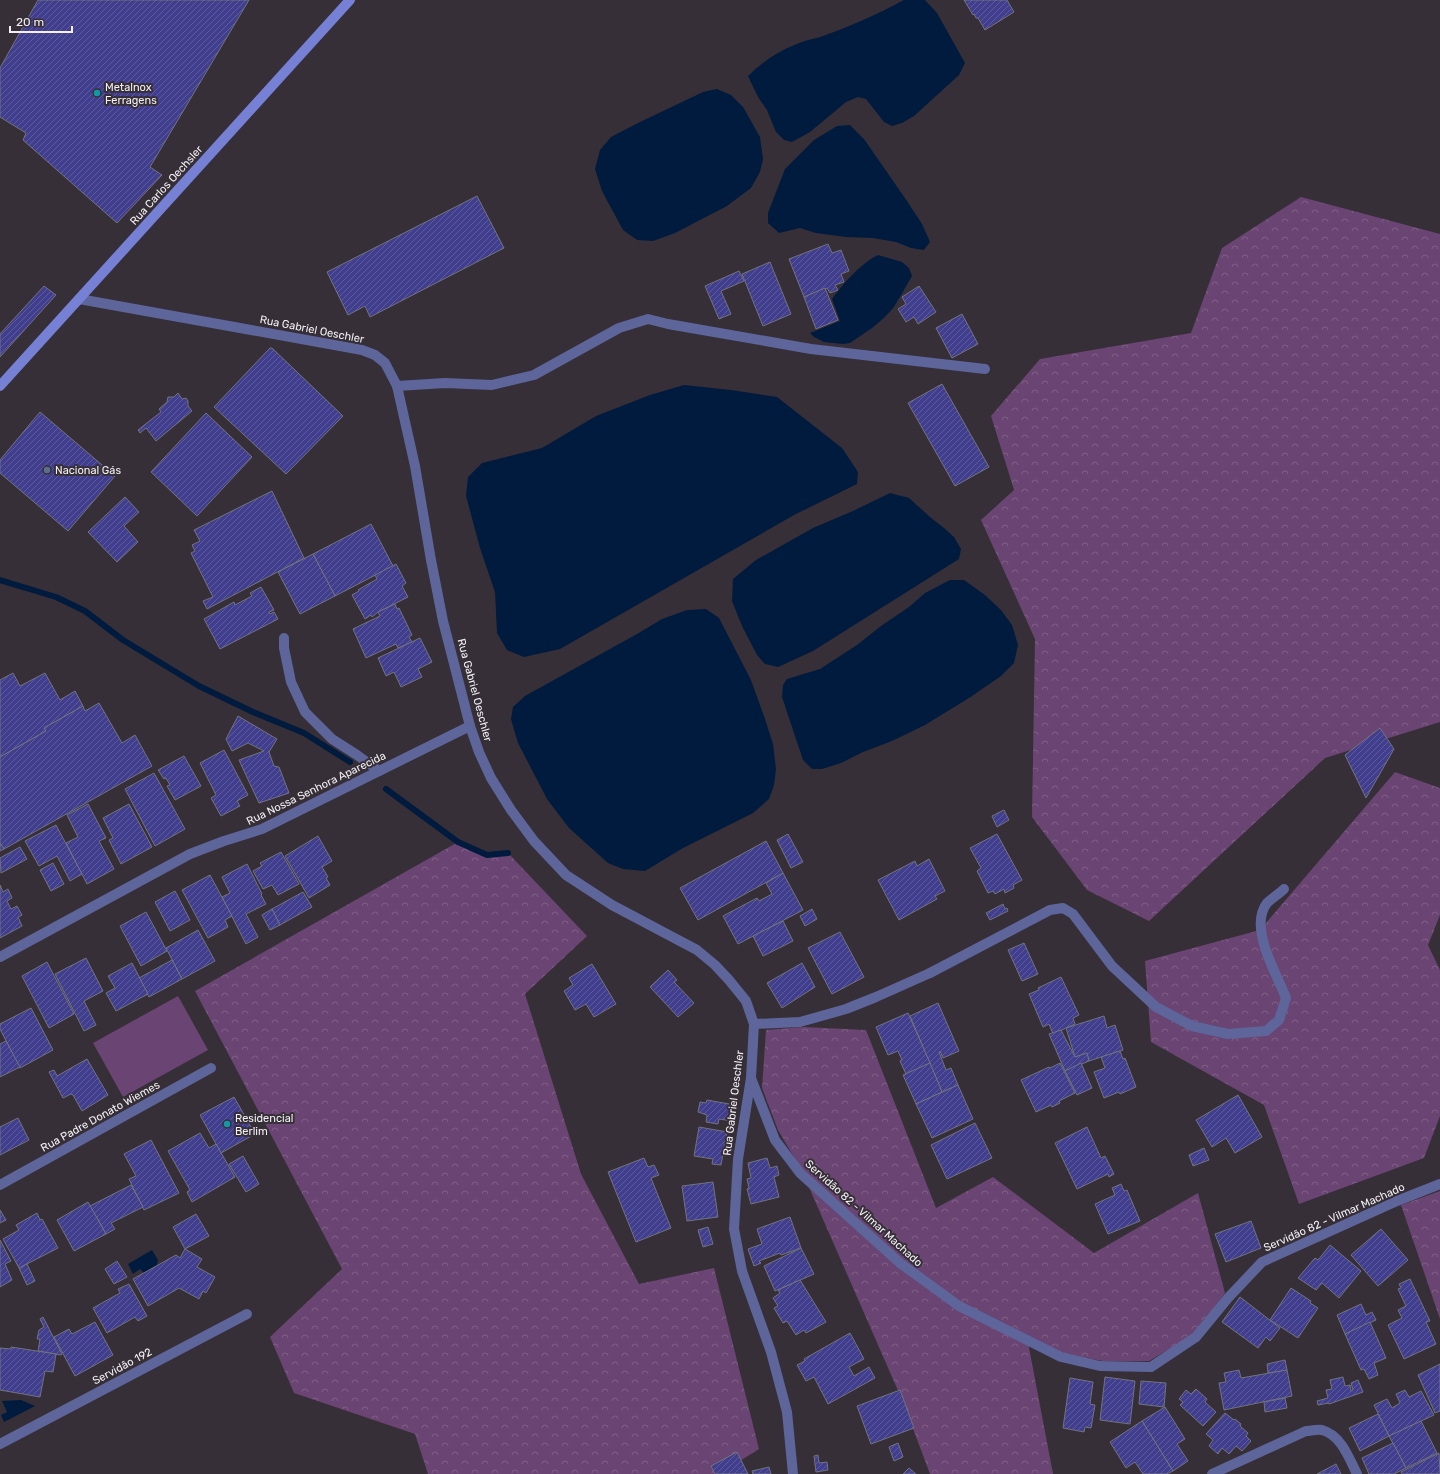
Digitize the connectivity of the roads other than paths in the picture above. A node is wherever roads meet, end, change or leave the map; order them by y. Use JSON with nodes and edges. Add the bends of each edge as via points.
{"nodes":[{"id":1,"x":350,"y":0,"type":"edge"},
{"id":2,"x":80,"y":299,"type":"junction"},
{"id":3,"x":985,"y":369,"type":"dead end"},
{"id":4,"x":0,"y":386,"type":"edge"},
{"id":5,"x":397,"y":386,"type":"junction"},
{"id":6,"x":284,"y":638,"type":"dead end"},
{"id":7,"x":470,"y":726,"type":"junction"},
{"id":8,"x":379,"y":771,"type":"junction"},
{"id":9,"x":1284,"y":889,"type":"dead end"},
{"id":10,"x":0,"y":957,"type":"edge"},
{"id":11,"x":754,"y":1024,"type":"junction"},
{"id":12,"x":212,"y":1068,"type":"dead end"},
{"id":13,"x":751,"y":1078,"type":"junction"},
{"id":14,"x":1440,"y":1184,"type":"edge"},
{"id":15,"x":0,"y":1185,"type":"edge"},
{"id":16,"x":247,"y":1314,"type":"dead end"},
{"id":17,"x":4,"y":1442,"type":"edge"},
{"id":18,"x":793,"y":1474,"type":"edge"},
{"id":19,"x":1212,"y":1474,"type":"edge"},
{"id":20,"x":1357,"y":1474,"type":"edge"}],
"edges":[{"from":1,"to":2,"type":"main road","name":"Rua Carlos Oechsler"},
{"from":2,"to":4,"type":"main road","name":"Rua Carlos Oechsler"},
{"from":2,"to":5,"type":"street","name":"Rua Gabriel Oeschler","via":[[362,350],[375,355],[385,363]]},
{"from":3,"to":5,"type":"street","via":[[810,348],[648,319],[619,328],[534,375],[492,385]]},
{"from":5,"to":7,"type":"street","name":"Rua Gabriel Oeschler","via":[[443,620]]},
{"from":6,"to":8,"type":"street","via":[[291,682],[305,712],[332,739]]},
{"from":7,"to":8,"type":"street","name":"Rua Nossa Senhora Aparecida"},
{"from":7,"to":11,"type":"street","name":"Rua Gabriel Oeschler","via":[[491,778],[511,810],[544,852],[566,874],[588,890],[697,950],[715,965],[746,1001]]},
{"from":8,"to":10,"type":"street","name":"Rua Nossa Senhora Aparecida","via":[[262,829],[190,854]]},
{"from":9,"to":11,"type":"street","via":[[1267,904],[1261,919],[1262,939],[1286,998],[1279,1020],[1266,1031],[1228,1034],[1214,1031],[1192,1026],[1156,1007],[1112,966],[1073,914],[1063,908],[1050,910],[930,973],[846,1009],[800,1022]]},
{"from":11,"to":13,"type":"street","name":"Rua Gabriel Oeschler"},
{"from":12,"to":15,"type":"street","name":"Rua Padre Donato Wiemes"},
{"from":13,"to":14,"type":"street","name":"Servidão 82 - Vilmar Machado","via":[[775,1140],[800,1173],[900,1263],[965,1310],[1061,1357],[1100,1366],[1151,1367],[1196,1337],[1262,1262]]},
{"from":13,"to":18,"type":"street","name":"Rua Gabriel Oeschler","via":[[738,1158],[734,1228],[742,1271],[771,1352],[787,1412]]},
{"from":16,"to":17,"type":"street","name":"Servidão 192"},
{"from":19,"to":20,"type":"street","via":[[1306,1431],[1320,1430],[1332,1435],[1344,1448]]}]}
